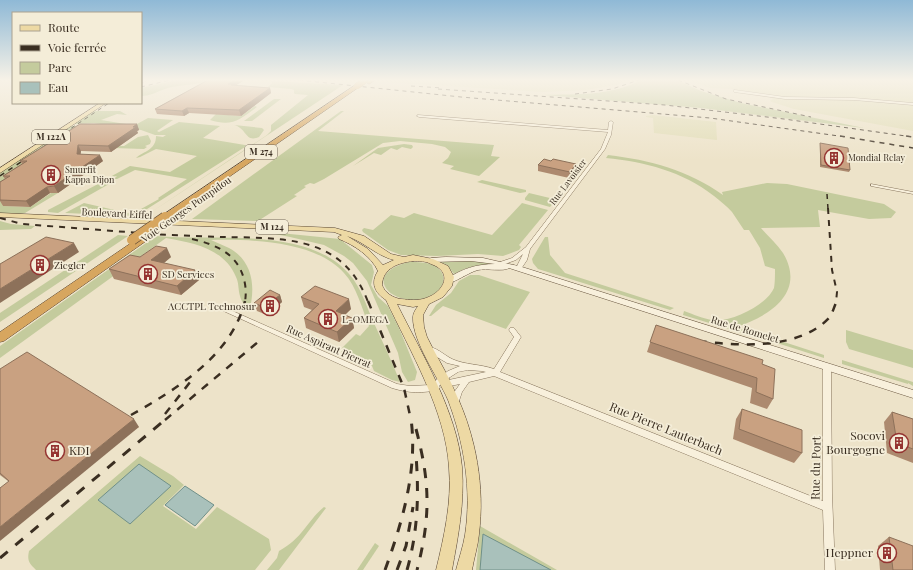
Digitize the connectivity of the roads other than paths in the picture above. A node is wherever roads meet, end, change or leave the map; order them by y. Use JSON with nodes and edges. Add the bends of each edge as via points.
{"nodes":[{"id":1,"x":94,"y":107,"type":"edge"},
{"id":2,"x":98,"y":107,"type":"edge"},
{"id":3,"x":331,"y":107,"type":"edge"},
{"id":4,"x":419,"y":116,"type":"dead end"},
{"id":5,"x":611,"y":122,"type":"dead end"},
{"id":6,"x":610,"y":131,"type":"junction"},
{"id":7,"x":0,"y":167,"type":"edge"},
{"id":8,"x":0,"y":171,"type":"edge"},
{"id":9,"x":873,"y":185,"type":"dead end"},
{"id":10,"x":913,"y":192,"type":"edge"},
{"id":11,"x":0,"y":215,"type":"edge"},
{"id":12,"x":0,"y":218,"type":"edge"},
{"id":13,"x":138,"y":240,"type":"junction"},
{"id":14,"x":528,"y":248,"type":"junction"},
{"id":15,"x":404,"y":260,"type":"junction"},
{"id":16,"x":431,"y":260,"type":"junction"},
{"id":17,"x":501,"y":265,"type":"junction"},
{"id":18,"x":519,"y":268,"type":"junction"},
{"id":19,"x":382,"y":271,"type":"junction"},
{"id":20,"x":450,"y":281,"type":"junction"},
{"id":21,"x":571,"y":286,"type":"junction"},
{"id":22,"x":390,"y":299,"type":"junction"},
{"id":23,"x":424,"y":302,"type":"junction"},
{"id":24,"x":219,"y":307,"type":"dead end"},
{"id":25,"x":0,"y":330,"type":"edge"},
{"id":26,"x":512,"y":330,"type":"dead end"},
{"id":27,"x":0,"y":338,"type":"edge"},
{"id":28,"x":429,"y":349,"type":"junction"},
{"id":29,"x":470,"y":366,"type":"junction"},
{"id":30,"x":827,"y":367,"type":"junction"},
{"id":31,"x":495,"y":373,"type":"junction"},
{"id":32,"x":467,"y":380,"type":"junction"},
{"id":33,"x":445,"y":381,"type":"junction"},
{"id":34,"x":433,"y":387,"type":"junction"},
{"id":35,"x":913,"y":394,"type":"edge"},
{"id":36,"x":455,"y":402,"type":"junction"},
{"id":37,"x":827,"y":507,"type":"junction"},
{"id":38,"x":444,"y":570,"type":"edge"},
{"id":39,"x":464,"y":570,"type":"edge"},
{"id":40,"x":830,"y":570,"type":"edge"}],
"edges":[{"from":1,"to":7,"type":"main road","number":"M 122A"},
{"from":2,"to":8,"type":"main road","number":"M 122A"},
{"from":3,"to":13,"type":"highway","name":"Voie Georges Pompidou","number":"M 274"},
{"from":4,"to":6,"type":"street"},
{"from":5,"to":6,"type":"street","name":"Rue Lavoisier"},
{"from":6,"to":14,"type":"street","name":"Rue Lavoisier","via":[[603,150]]},
{"from":9,"to":10,"type":"street"},
{"from":11,"to":15,"type":"main road","name":"Boulevard Eiffel","number":"M 124","via":[[335,230],[354,235],[388,256]]},
{"from":12,"to":19,"type":"main road","name":"Boulevard Eiffel","number":"M 124","via":[[280,230],[331,235],[349,240],[375,260]]},
{"from":13,"to":25,"type":"highway","name":"Voie Georges Pompidou","number":"M 274"},
{"from":13,"to":27,"type":"highway","name":"Voie Georges Pompidou","number":"M 274"},
{"from":14,"to":17,"type":"street","name":"Rue Lavoisier"},
{"from":14,"to":18,"type":"street","name":"Rue Lavoisier"},
{"from":15,"to":16,"type":"main road"},
{"from":15,"to":19,"type":"main road","via":[[391,264]]},
{"from":16,"to":17,"type":"street","name":"Rue de Romelet","via":[[463,258],[488,260]]},
{"from":16,"to":20,"type":"main road","via":[[446,269]]},
{"from":17,"to":18,"type":"street","name":"Rue de Romelet"},
{"from":17,"to":20,"type":"street","name":"Rue de Romelet","via":[[471,269]]},
{"from":17,"to":21,"type":"street","name":"Rue de Romelet"},
{"from":18,"to":21,"type":"street","name":"Rue de Romelet"},
{"from":19,"to":22,"type":"main road","via":[[378,278],[378,286]]},
{"from":20,"to":23,"type":"main road","via":[[445,291]]},
{"from":21,"to":30,"type":"street","name":"Rue de Romelet"},
{"from":22,"to":23,"type":"main road","via":[[406,303]]},
{"from":22,"to":34,"type":"main road"},
{"from":23,"to":28,"type":"main road","via":[[419,311],[418,323]]},
{"from":24,"to":34,"type":"street","name":"Rue Aspirant Pierrat","via":[[395,386],[418,390]]},
{"from":26,"to":31,"type":"street","via":[[518,336]]},
{"from":28,"to":29,"type":"street","name":"Rue Pierre Lauterbach","via":[[450,361]]},
{"from":28,"to":33,"type":"main road"},
{"from":29,"to":31,"type":"street","name":"Rue Pierre Lauterbach"},
{"from":29,"to":33,"type":"street","via":[[452,372]]},
{"from":30,"to":35,"type":"street","name":"Rue de Romelet"},
{"from":30,"to":37,"type":"street","name":"Rue du Port"},
{"from":31,"to":32,"type":"street"},
{"from":31,"to":37,"type":"street","name":"Rue Pierre Lauterbach"},
{"from":32,"to":33,"type":"street"},
{"from":32,"to":36,"type":"street"},
{"from":33,"to":34,"type":"street","name":"Rue Aspirant Pierrat"},
{"from":33,"to":36,"type":"main road"},
{"from":34,"to":38,"type":"main road","via":[[448,426],[456,468],[454,524]]},
{"from":36,"to":39,"type":"main road","via":[[472,467],[474,492],[472,535]]},
{"from":37,"to":40,"type":"street","name":"Rue du Port"}]}
